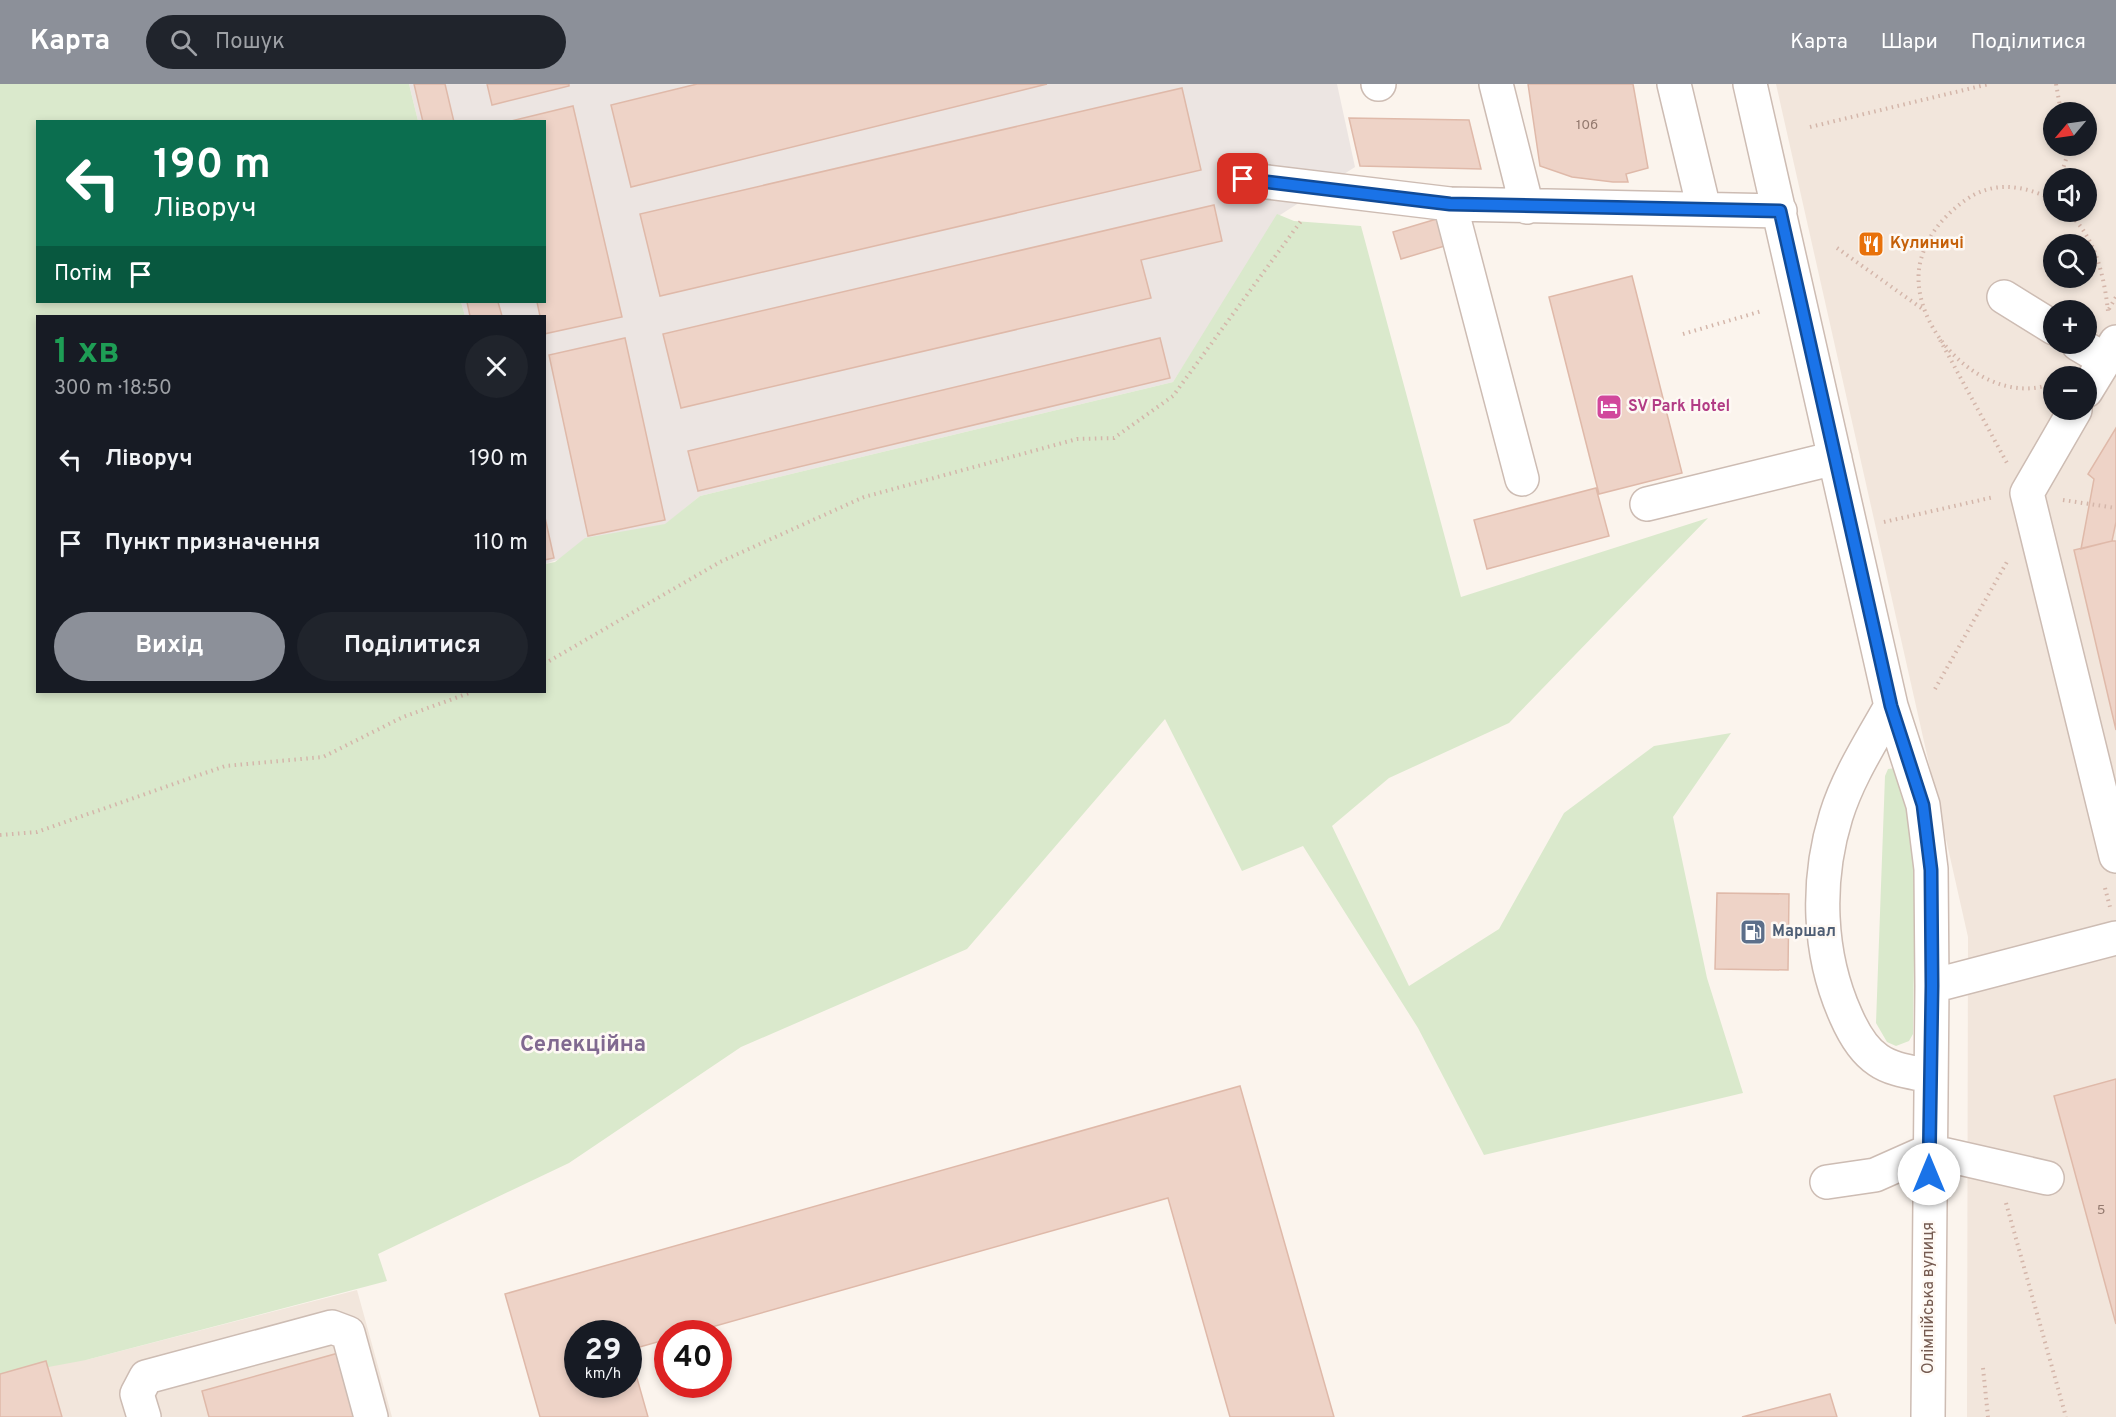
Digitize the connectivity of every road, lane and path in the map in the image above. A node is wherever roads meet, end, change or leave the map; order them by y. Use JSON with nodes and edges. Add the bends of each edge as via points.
{"nodes":[{"id":1,"x":1496,"y":84,"type":"edge"},
{"id":2,"x":1674,"y":84,"type":"edge"},
{"id":3,"x":1750,"y":84,"type":"edge"},
{"id":4,"x":1989,"y":84,"type":"edge"},
{"id":5,"x":2055,"y":84,"type":"edge"},
{"id":6,"x":2059,"y":102,"type":"edge"},
{"id":7,"x":1810,"y":127,"type":"dead end"},
{"id":8,"x":1243,"y":179,"type":"dead end"},
{"id":9,"x":1324,"y":189,"type":"junction"},
{"id":10,"x":1450,"y":204,"type":"junction"},
{"id":11,"x":1527,"y":207,"type":"junction"},
{"id":12,"x":1704,"y":209,"type":"junction"},
{"id":13,"x":1780,"y":211,"type":"junction"},
{"id":14,"x":2080,"y":222,"type":"edge"},
{"id":15,"x":1837,"y":248,"type":"dead end"},
{"id":16,"x":2004,"y":297,"type":"dead end"},
{"id":17,"x":1762,"y":311,"type":"dead end"},
{"id":18,"x":2108,"y":311,"type":"dead end"},
{"id":19,"x":2043,"y":321,"type":"edge"},
{"id":20,"x":1683,"y":334,"type":"dead end"},
{"id":21,"x":2100,"y":349,"type":"edge"},
{"id":22,"x":2094,"y":366,"type":"edge"},
{"id":23,"x":2069,"y":420,"type":"edge"},
{"id":24,"x":1835,"y":458,"type":"junction"},
{"id":25,"x":2012,"y":471,"type":"dead end"},
{"id":26,"x":1522,"y":479,"type":"dead end"},
{"id":27,"x":2003,"y":494,"type":"dead end"},
{"id":28,"x":2060,"y":500,"type":"dead end"},
{"id":29,"x":1647,"y":504,"type":"dead end"},
{"id":30,"x":2116,"y":508,"type":"edge"},
{"id":31,"x":1897,"y":519,"type":"dead end"},
{"id":32,"x":2011,"y":554,"type":"dead end"},
{"id":33,"x":546,"y":663,"type":"edge"},
{"id":34,"x":1935,"y":689,"type":"dead end"},
{"id":35,"x":469,"y":693,"type":"edge"},
{"id":36,"x":1891,"y":706,"type":"junction"},
{"id":37,"x":0,"y":835,"type":"edge"},
{"id":38,"x":2116,"y":856,"type":"edge"},
{"id":39,"x":2116,"y":938,"type":"edge"},
{"id":40,"x":1932,"y":986,"type":"junction"},
{"id":41,"x":1930,"y":1076,"type":"junction"},
{"id":42,"x":1929,"y":1151,"type":"junction"},
{"id":43,"x":1995,"y":1164,"type":"junction"},
{"id":44,"x":2047,"y":1178,"type":"dead end"},
{"id":45,"x":1827,"y":1182,"type":"dead end"},
{"id":46,"x":1983,"y":1368,"type":"dead end"},
{"id":47,"x":144,"y":1417,"type":"edge"},
{"id":48,"x":371,"y":1417,"type":"edge"},
{"id":49,"x":1928,"y":1417,"type":"edge"},
{"id":50,"x":1988,"y":1417,"type":"edge"},
{"id":51,"x":2066,"y":1417,"type":"edge"}],
"edges":[{"from":1,"to":11,"type":"street"},
{"from":2,"to":12,"type":"street"},
{"from":3,"to":13,"type":"street","name":"Олімпійська вулиця"},
{"from":4,"to":7,"type":"path"},
{"from":5,"to":6,"type":"path"},
{"from":8,"to":9,"type":"street"},
{"from":9,"to":10,"type":"street"},
{"from":9,"to":33,"type":"path","via":[[1173,396],[1114,438],[1077,439],[864,497],[720,562]]},
{"from":10,"to":11,"type":"street"},
{"from":10,"to":26,"type":"street"},
{"from":11,"to":12,"type":"street"},
{"from":12,"to":13,"type":"street"},
{"from":13,"to":24,"type":"street","name":"Олімпійська вулиця"},
{"from":14,"to":18,"type":"path","via":[[2104,281]]},
{"from":15,"to":25,"type":"path","via":[[1925,311]]},
{"from":16,"to":19,"type":"street"},
{"from":17,"to":20,"type":"path"},
{"from":21,"to":22,"type":"street"},
{"from":23,"to":38,"type":"street","via":[[2027,493]]},
{"from":24,"to":29,"type":"street"},
{"from":24,"to":36,"type":"street","name":"Олімпійська вулиця"},
{"from":27,"to":31,"type":"path"},
{"from":28,"to":30,"type":"path"},
{"from":32,"to":34,"type":"path"},
{"from":35,"to":37,"type":"path","via":[[403,717],[323,757],[225,766],[37,832]]},
{"from":36,"to":40,"type":"street","name":"Олімпійська вулиця","via":[[1914,775],[1928,835]]},
{"from":36,"to":41,"type":"street","via":[[1853,774],[1836,815],[1823,883],[1823,927],[1841,1006],[1861,1042],[1888,1066]]},
{"from":39,"to":40,"type":"street"},
{"from":40,"to":41,"type":"street","name":"Олімпійська вулиця"},
{"from":41,"to":42,"type":"street","name":"Олімпійська вулиця"},
{"from":42,"to":43,"type":"street"},
{"from":42,"to":45,"type":"street","via":[[1875,1174]]},
{"from":42,"to":49,"type":"street","name":"Олімпійська вулиця"},
{"from":43,"to":44,"type":"street"},
{"from":43,"to":51,"type":"path"},
{"from":46,"to":50,"type":"path"},
{"from":47,"to":48,"type":"street","via":[[137,1394],[146,1377],[332,1327],[348,1333]]}]}
